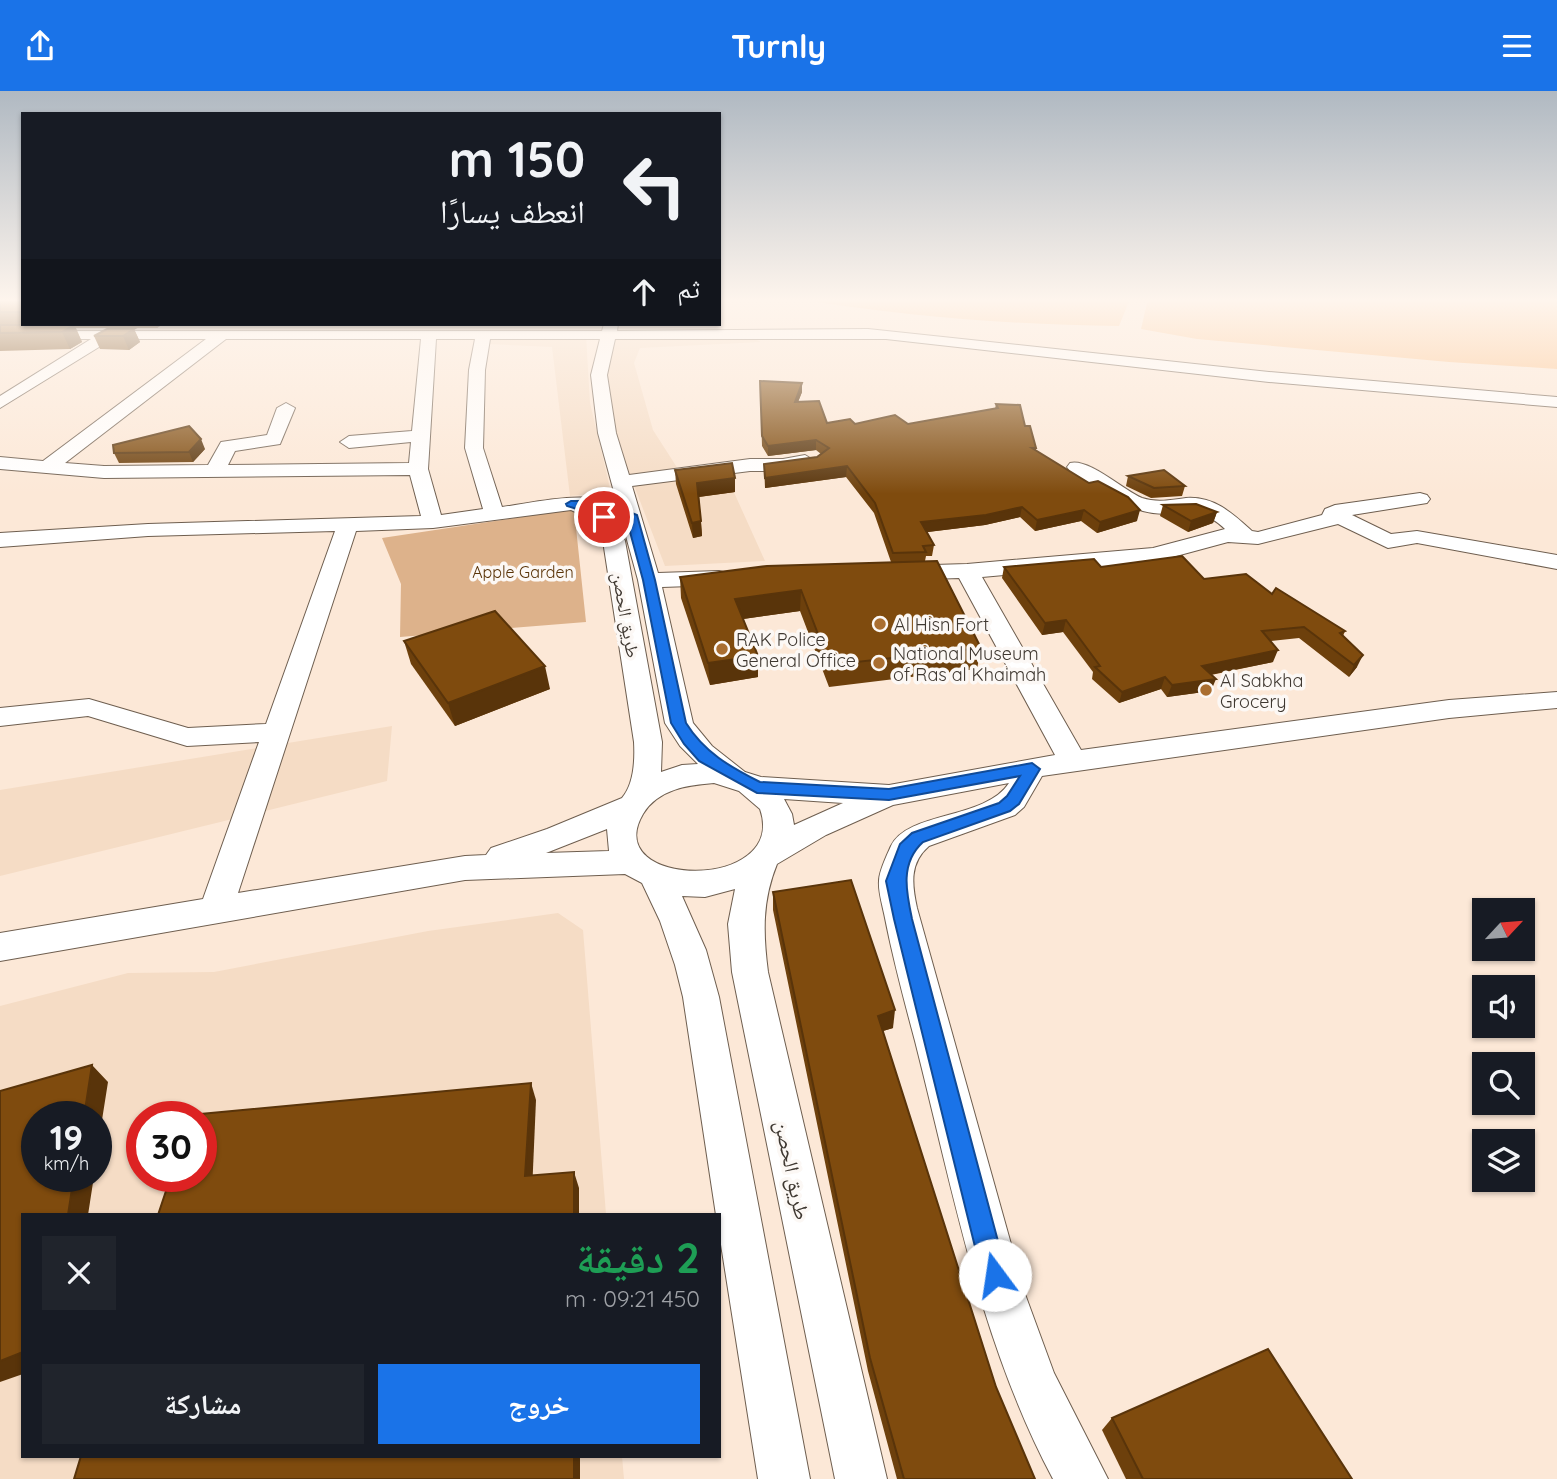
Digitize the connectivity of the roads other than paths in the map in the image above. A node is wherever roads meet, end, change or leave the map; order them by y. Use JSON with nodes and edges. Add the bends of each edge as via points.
{"nodes":[{"id":1,"x":63,"y":364,"type":"edge"},
{"id":2,"x":175,"y":364,"type":"edge"},
{"id":3,"x":425,"y":364,"type":"edge"},
{"id":4,"x":478,"y":364,"type":"edge"},
{"id":5,"x":602,"y":364,"type":"edge"},
{"id":6,"x":1148,"y":364,"type":"edge"},
{"id":7,"x":1557,"y":402,"type":"edge"},
{"id":8,"x":0,"y":403,"type":"edge"},
{"id":9,"x":286,"y":408,"type":"dead end"},
{"id":10,"x":0,"y":409,"type":"edge"},
{"id":11,"x":22,"y":409,"type":"dead end"},
{"id":12,"x":420,"y":436,"type":"junction"},
{"id":13,"x":349,"y":442,"type":"dead end"},
{"id":14,"x":816,"y":459,"type":"edge"},
{"id":15,"x":0,"y":463,"type":"edge"},
{"id":16,"x":1077,"y":467,"type":"dead end"},
{"id":17,"x":46,"y":468,"type":"junction"},
{"id":18,"x":418,"y":469,"type":"junction"},
{"id":19,"x":215,"y":471,"type":"junction"},
{"id":20,"x":621,"y":482,"type":"junction"},
{"id":21,"x":1420,"y":499,"type":"dead end"},
{"id":22,"x":571,"y":504,"type":"junction"},
{"id":23,"x":494,"y":513,"type":"junction"},
{"id":24,"x":1332,"y":513,"type":"junction"},
{"id":25,"x":631,"y":515,"type":"junction"},
{"id":26,"x":433,"y":522,"type":"junction"},
{"id":27,"x":347,"y":526,"type":"junction"},
{"id":28,"x":1248,"y":539,"type":"junction"},
{"id":29,"x":0,"y":540,"type":"edge"},
{"id":30,"x":1551,"y":558,"type":"edge"},
{"id":31,"x":967,"y":571,"type":"junction"},
{"id":32,"x":876,"y":573,"type":"edge"},
{"id":33,"x":744,"y":577,"type":"edge"},
{"id":34,"x":649,"y":580,"type":"junction"},
{"id":35,"x":1557,"y":700,"type":"edge"},
{"id":36,"x":0,"y":717,"type":"edge"},
{"id":37,"x":277,"y":732,"type":"junction"},
{"id":38,"x":1073,"y":761,"type":"junction"},
{"id":39,"x":1008,"y":765,"type":"junction"},
{"id":40,"x":747,"y":782,"type":"junction"},
{"id":41,"x":889,"y":795,"type":"junction"},
{"id":42,"x":635,"y":800,"type":"junction"},
{"id":43,"x":765,"y":858,"type":"junction"},
{"id":44,"x":465,"y":868,"type":"junction"},
{"id":45,"x":644,"y":869,"type":"junction"},
{"id":46,"x":216,"y":910,"type":"junction"},
{"id":47,"x":0,"y":947,"type":"edge"},
{"id":48,"x":783,"y":1479,"type":"edge"},
{"id":49,"x":861,"y":1479,"type":"edge"},
{"id":50,"x":1082,"y":1479,"type":"edge"}],
"edges":[{"from":1,"to":8,"type":"street"},
{"from":2,"to":17,"type":"street"},
{"from":3,"to":12,"type":"street"},
{"from":4,"to":23,"type":"street","via":[[474,448]]},
{"from":5,"to":20,"type":"street","name":"طريق الحصن","via":[[599,375],[607,433]]},
{"from":6,"to":7,"type":"street"},
{"from":9,"to":19,"type":"street","via":[[273,440],[228,446]]},
{"from":10,"to":11,"type":"street"},
{"from":12,"to":13,"type":"street"},
{"from":12,"to":18,"type":"street"},
{"from":14,"to":20,"type":"street"},
{"from":15,"to":17,"type":"street"},
{"from":16,"to":28,"type":"street","via":[[1124,498],[1147,506],[1195,503],[1211,507]]},
{"from":17,"to":19,"type":"street"},
{"from":18,"to":19,"type":"street"},
{"from":18,"to":26,"type":"street"},
{"from":20,"to":25,"type":"street","name":"طريق الحصن"},
{"from":21,"to":24,"type":"street"},
{"from":22,"to":23,"type":"street"},
{"from":22,"to":25,"type":"street","via":[[602,505]]},
{"from":22,"to":42,"type":"street","name":"طريق الحصن","via":[[604,517],[612,533],[648,742],[649,760]]},
{"from":23,"to":26,"type":"street"},
{"from":24,"to":28,"type":"street","via":[[1332,519]]},
{"from":24,"to":30,"type":"street","via":[[1388,541],[1418,537]]},
{"from":25,"to":34,"type":"street","name":"طريق الحصن"},
{"from":26,"to":27,"type":"street"},
{"from":27,"to":29,"type":"street","via":[[148,530]]},
{"from":27,"to":37,"type":"street"},
{"from":28,"to":31,"type":"street","via":[[1227,535],[1154,555]]},
{"from":31,"to":32,"type":"street"},
{"from":31,"to":38,"type":"street"},
{"from":33,"to":34,"type":"street"},
{"from":34,"to":40,"type":"street","name":"طريق الحصن","via":[[679,723],[705,757]]},
{"from":35,"to":38,"type":"street","via":[[1449,709]]},
{"from":36,"to":37,"type":"street","via":[[89,707],[187,737]]},
{"from":37,"to":46,"type":"street"},
{"from":38,"to":39,"type":"street"},
{"from":39,"to":41,"type":"street"},
{"from":39,"to":50,"type":"street","via":[[1013,800],[918,838],[906,848],[895,881],[1001,1301],[1062,1447]]},
{"from":40,"to":41,"type":"street"},
{"from":40,"to":42,"type":"street","via":[[713,772],[688,773],[663,780]]},
{"from":40,"to":43,"type":"street","via":[[771,801],[778,819],[777,837]]},
{"from":41,"to":43,"type":"street","via":[[815,827]]},
{"from":42,"to":44,"type":"street","via":[[558,837]]},
{"from":42,"to":45,"type":"street","via":[[621,825],[622,844]]},
{"from":43,"to":45,"type":"street","via":[[740,876],[712,884],[682,885]]},
{"from":43,"to":49,"type":"street","name":"طريق الحصن","via":[[746,911],[750,972]]},
{"from":44,"to":45,"type":"street"},
{"from":44,"to":46,"type":"street"},
{"from":45,"to":48,"type":"street","via":[[677,914],[694,965]]},
{"from":46,"to":47,"type":"street"}]}
